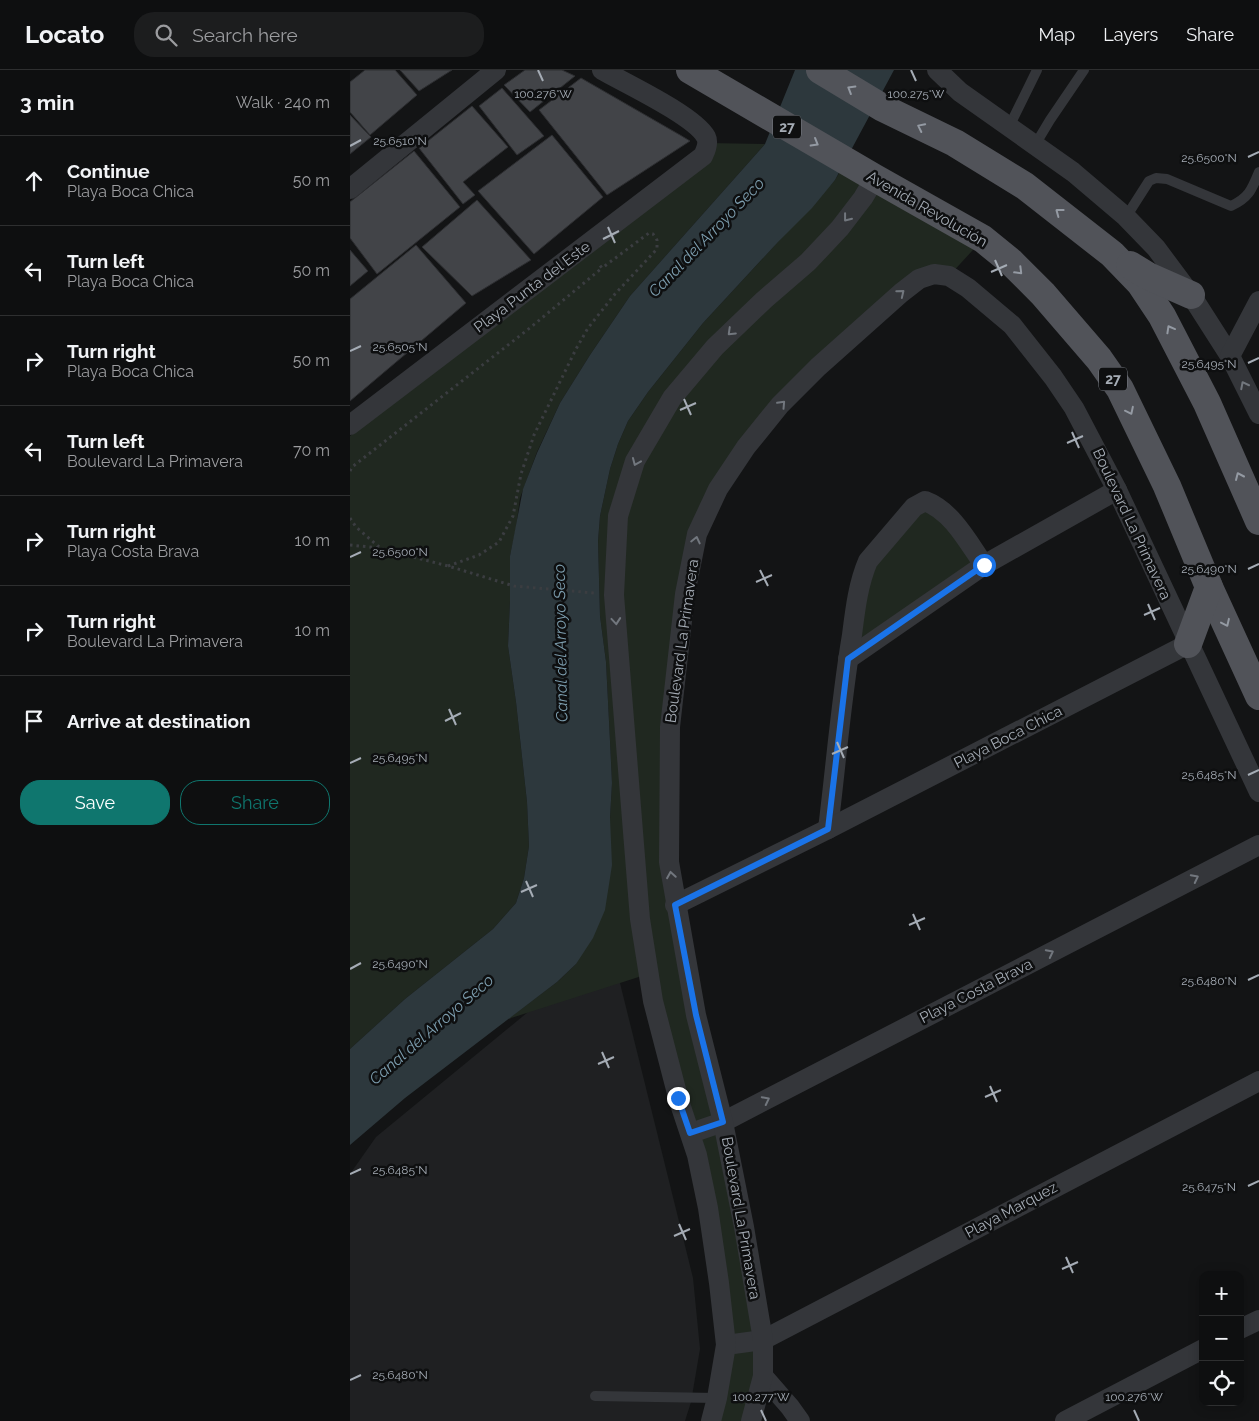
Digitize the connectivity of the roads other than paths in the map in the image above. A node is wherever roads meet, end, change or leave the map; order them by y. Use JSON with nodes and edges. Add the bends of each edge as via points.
{"nodes":[{"id":1,"x":496,"y":70,"type":"edge"},
{"id":2,"x":602,"y":70,"type":"edge"},
{"id":3,"x":690,"y":70,"type":"edge"},
{"id":4,"x":820,"y":70,"type":"edge"},
{"id":5,"x":937,"y":70,"type":"edge"},
{"id":6,"x":1037,"y":70,"type":"edge"},
{"id":7,"x":1084,"y":70,"type":"edge"},
{"id":8,"x":1009,"y":127,"type":"junction"},
{"id":9,"x":1036,"y":145,"type":"junction"},
{"id":10,"x":1259,"y":172,"type":"edge"},
{"id":11,"x":874,"y":178,"type":"junction"},
{"id":12,"x":350,"y":189,"type":"edge"},
{"id":13,"x":1126,"y":217,"type":"junction"},
{"id":14,"x":1112,"y":254,"type":"junction"},
{"id":15,"x":1191,"y":295,"type":"junction"},
{"id":16,"x":1259,"y":301,"type":"edge"},
{"id":17,"x":1230,"y":356,"type":"junction"},
{"id":18,"x":1259,"y":414,"type":"edge"},
{"id":19,"x":350,"y":425,"type":"edge"},
{"id":20,"x":1117,"y":490,"type":"junction"},
{"id":21,"x":1259,"y":521,"type":"edge"},
{"id":22,"x":984,"y":565,"type":"junction"},
{"id":23,"x":1209,"y":587,"type":"junction"},
{"id":24,"x":1188,"y":644,"type":"junction"},
{"id":25,"x":848,"y":659,"type":"junction"},
{"id":26,"x":1259,"y":696,"type":"edge"},
{"id":27,"x":1259,"y":792,"type":"edge"},
{"id":28,"x":828,"y":829,"type":"junction"},
{"id":29,"x":1259,"y":844,"type":"edge"},
{"id":30,"x":675,"y":905,"type":"junction"},
{"id":31,"x":1259,"y":1081,"type":"edge"},
{"id":32,"x":723,"y":1122,"type":"junction"},
{"id":33,"x":690,"y":1133,"type":"junction"},
{"id":34,"x":1259,"y":1320,"type":"edge"},
{"id":35,"x":1244,"y":1328,"type":"edge"},
{"id":36,"x":762,"y":1340,"type":"junction"},
{"id":37,"x":726,"y":1345,"type":"junction"},
{"id":38,"x":1199,"y":1351,"type":"edge"},
{"id":39,"x":763,"y":1376,"type":"junction"},
{"id":40,"x":595,"y":1396,"type":"dead end"},
{"id":41,"x":717,"y":1398,"type":"junction"},
{"id":42,"x":711,"y":1421,"type":"edge"},
{"id":43,"x":751,"y":1421,"type":"edge"},
{"id":44,"x":800,"y":1421,"type":"edge"},
{"id":45,"x":1065,"y":1421,"type":"edge"}],
"edges":[{"from":1,"to":12,"type":"street"},
{"from":2,"to":19,"type":"street","name":"Playa Punta del Este","via":[[678,111],[706,137],[703,156]]},
{"from":3,"to":11,"type":"main road","name":"Avenida Revolución","number":"27","one_way":true},
{"from":14,"to":4,"type":"main road","one_way":true,"via":[[1025,186],[955,143],[883,108]]},
{"from":5,"to":8,"type":"street","via":[[960,92]]},
{"from":6,"to":8,"type":"lane"},
{"from":7,"to":9,"type":"lane"},
{"from":8,"to":9,"type":"street"},
{"from":9,"to":13,"type":"street"},
{"from":10,"to":13,"type":"lane","via":[[1242,202],[1231,206],[1167,179],[1156,178],[1149,181]]},
{"from":11,"to":23,"type":"main road","name":"Avenida Revolución","number":"27","one_way":true,"via":[[983,239],[1043,294],[1093,352],[1120,389],[1167,486]]},
{"from":11,"to":33,"type":"street","name":"Boulevard La Primavera","one_way":true,"via":[[840,228],[808,262],[715,347],[672,398],[635,461],[618,516],[614,595],[640,919],[653,1001]]},
{"from":13,"to":15,"type":"street","via":[[1156,248]]},
{"from":14,"to":15,"type":"main road","via":[[1148,276]]},
{"from":21,"to":14,"type":"main road","one_way":true,"via":[[1207,403],[1166,323],[1140,283]]},
{"from":15,"to":17,"type":"street"},
{"from":16,"to":17,"type":"street"},
{"from":18,"to":17,"type":"street","one_way":true},
{"from":20,"to":22,"type":"street"},
{"from":20,"to":24,"type":"street","name":"Boulevard La Primavera"},
{"from":30,"to":20,"type":"street","name":"Boulevard La Primavera","one_way":true,"via":[[669,862],[670,727],[685,594],[697,534],[718,489],[746,447],[780,405],[818,367],[919,279],[934,274],[949,276],[992,307],[1029,345],[1074,408]]},
{"from":22,"to":25,"type":"street"},
{"from":22,"to":25,"type":"street","via":[[946,513],[925,500],[914,507],[863,571]]},
{"from":23,"to":24,"type":"main road"},
{"from":23,"to":26,"type":"main road","name":"Avenida Revolución","number":"27","one_way":true},
{"from":24,"to":27,"type":"street","name":"Boulevard La Primavera"},
{"from":24,"to":28,"type":"street","name":"Playa Boca Chica"},
{"from":25,"to":28,"type":"street"},
{"from":28,"to":30,"type":"street","name":"Playa Boca Chica"},
{"from":32,"to":29,"type":"street","name":"Playa Costa Brava","one_way":true},
{"from":30,"to":32,"type":"street","name":"Boulevard La Primavera","via":[[696,1015]]},
{"from":31,"to":36,"type":"street","name":"Playa Marquez"},
{"from":32,"to":33,"type":"street","name":"Playa Costa Brava"},
{"from":32,"to":36,"type":"street","name":"Boulevard La Primavera"},
{"from":33,"to":37,"type":"street","name":"Boulevard La Primavera","via":[[708,1208]]},
{"from":34,"to":35,"type":"street"},
{"from":36,"to":37,"type":"street","name":"Playa Marquez"},
{"from":36,"to":39,"type":"street","name":"Boulevard La Primavera"},
{"from":37,"to":41,"type":"street","name":"Boulevard La Primavera"},
{"from":38,"to":45,"type":"street"},
{"from":39,"to":43,"type":"street","name":"Boulevard La Primavera"},
{"from":39,"to":44,"type":"street"},
{"from":40,"to":41,"type":"lane"},
{"from":41,"to":42,"type":"street","name":"Boulevard La Primavera"}]}
